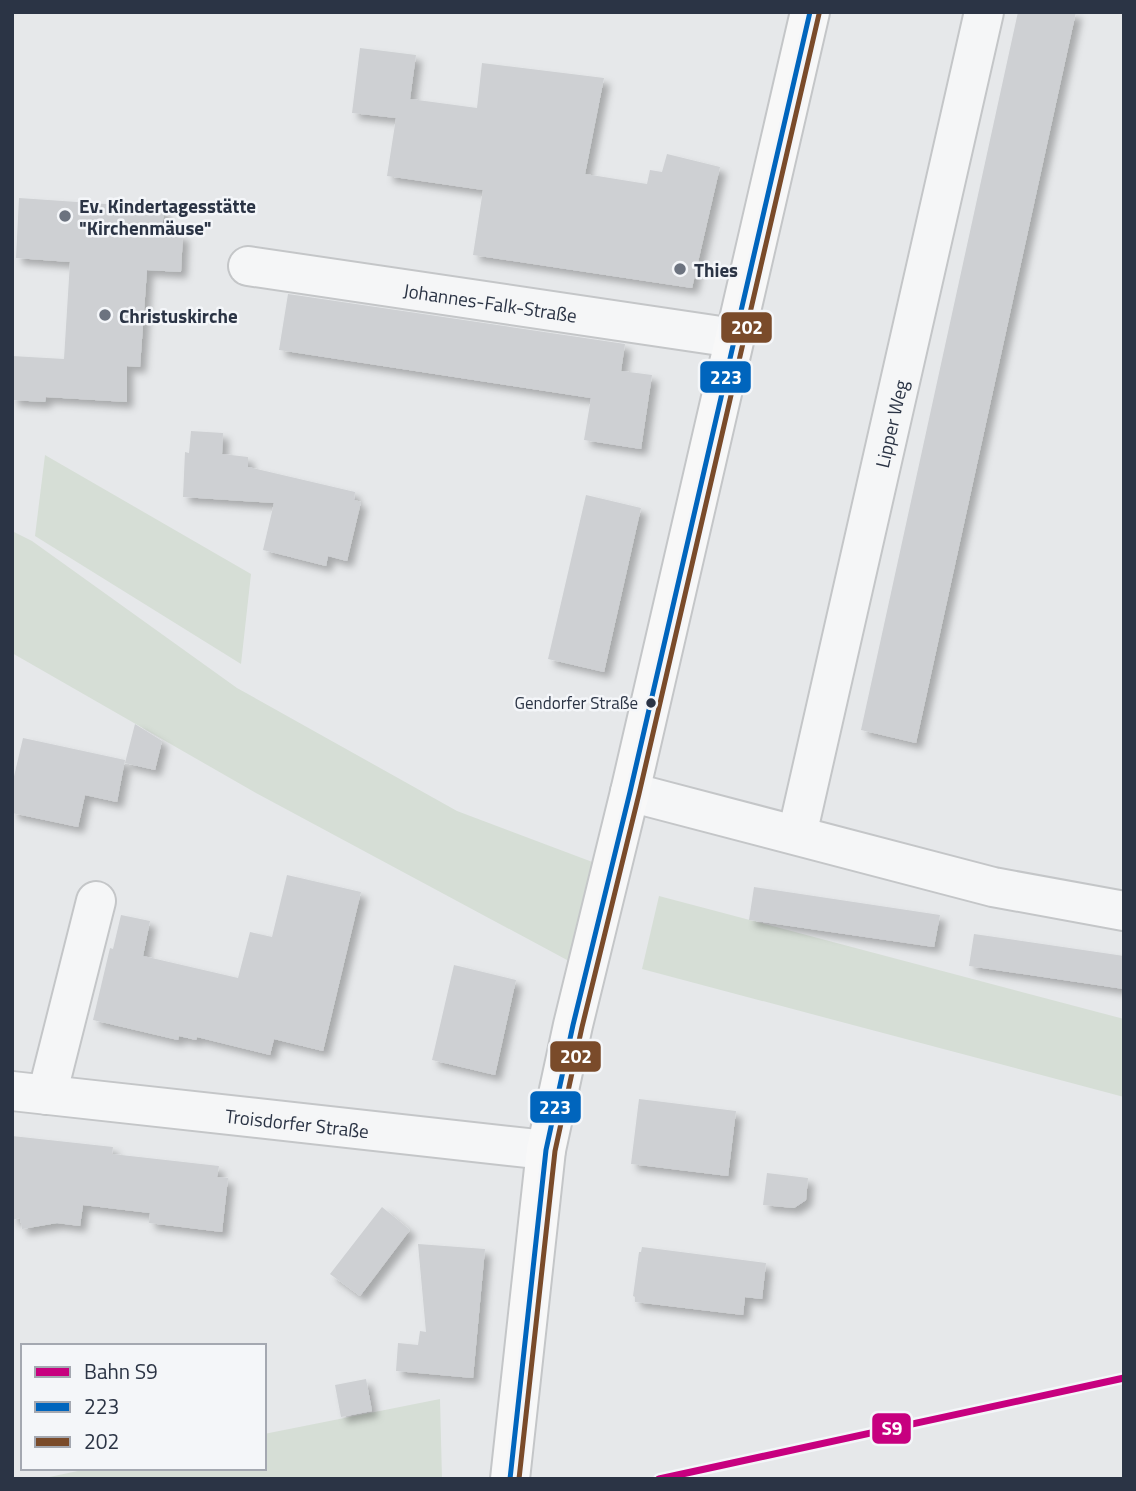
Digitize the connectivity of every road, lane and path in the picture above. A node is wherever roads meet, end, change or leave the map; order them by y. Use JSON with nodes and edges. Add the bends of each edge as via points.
{"nodes":[{"id":1,"x":810,"y":12,"type":"edge"},
{"id":2,"x":984,"y":12,"type":"edge"},
{"id":3,"x":248,"y":266,"type":"dead end"},
{"id":4,"x":734,"y":338,"type":"junction"},
{"id":5,"x":631,"y":792,"type":"junction"},
{"id":6,"x":797,"y":835,"type":"junction"},
{"id":7,"x":96,"y":901,"type":"dead end"},
{"id":8,"x":1124,"y":911,"type":"edge"},
{"id":9,"x":30,"y":1093,"type":"edge"},
{"id":10,"x":546,"y":1150,"type":"junction"},
{"id":11,"x":510,"y":1479,"type":"edge"}],
"edges":[{"from":1,"to":4,"type":"street"},
{"from":2,"to":6,"type":"street","name":"Lipper Weg"},
{"from":3,"to":4,"type":"street","name":"Johannes-Falk-Straße"},
{"from":4,"to":5,"type":"street"},
{"from":5,"to":6,"type":"street"},
{"from":5,"to":10,"type":"street"},
{"from":6,"to":8,"type":"street","via":[[993,887]]},
{"from":7,"to":9,"type":"street","name":"Troisdorfer Straße"},
{"from":9,"to":10,"type":"street","name":"Troisdorfer Straße"},
{"from":10,"to":11,"type":"street"}]}
